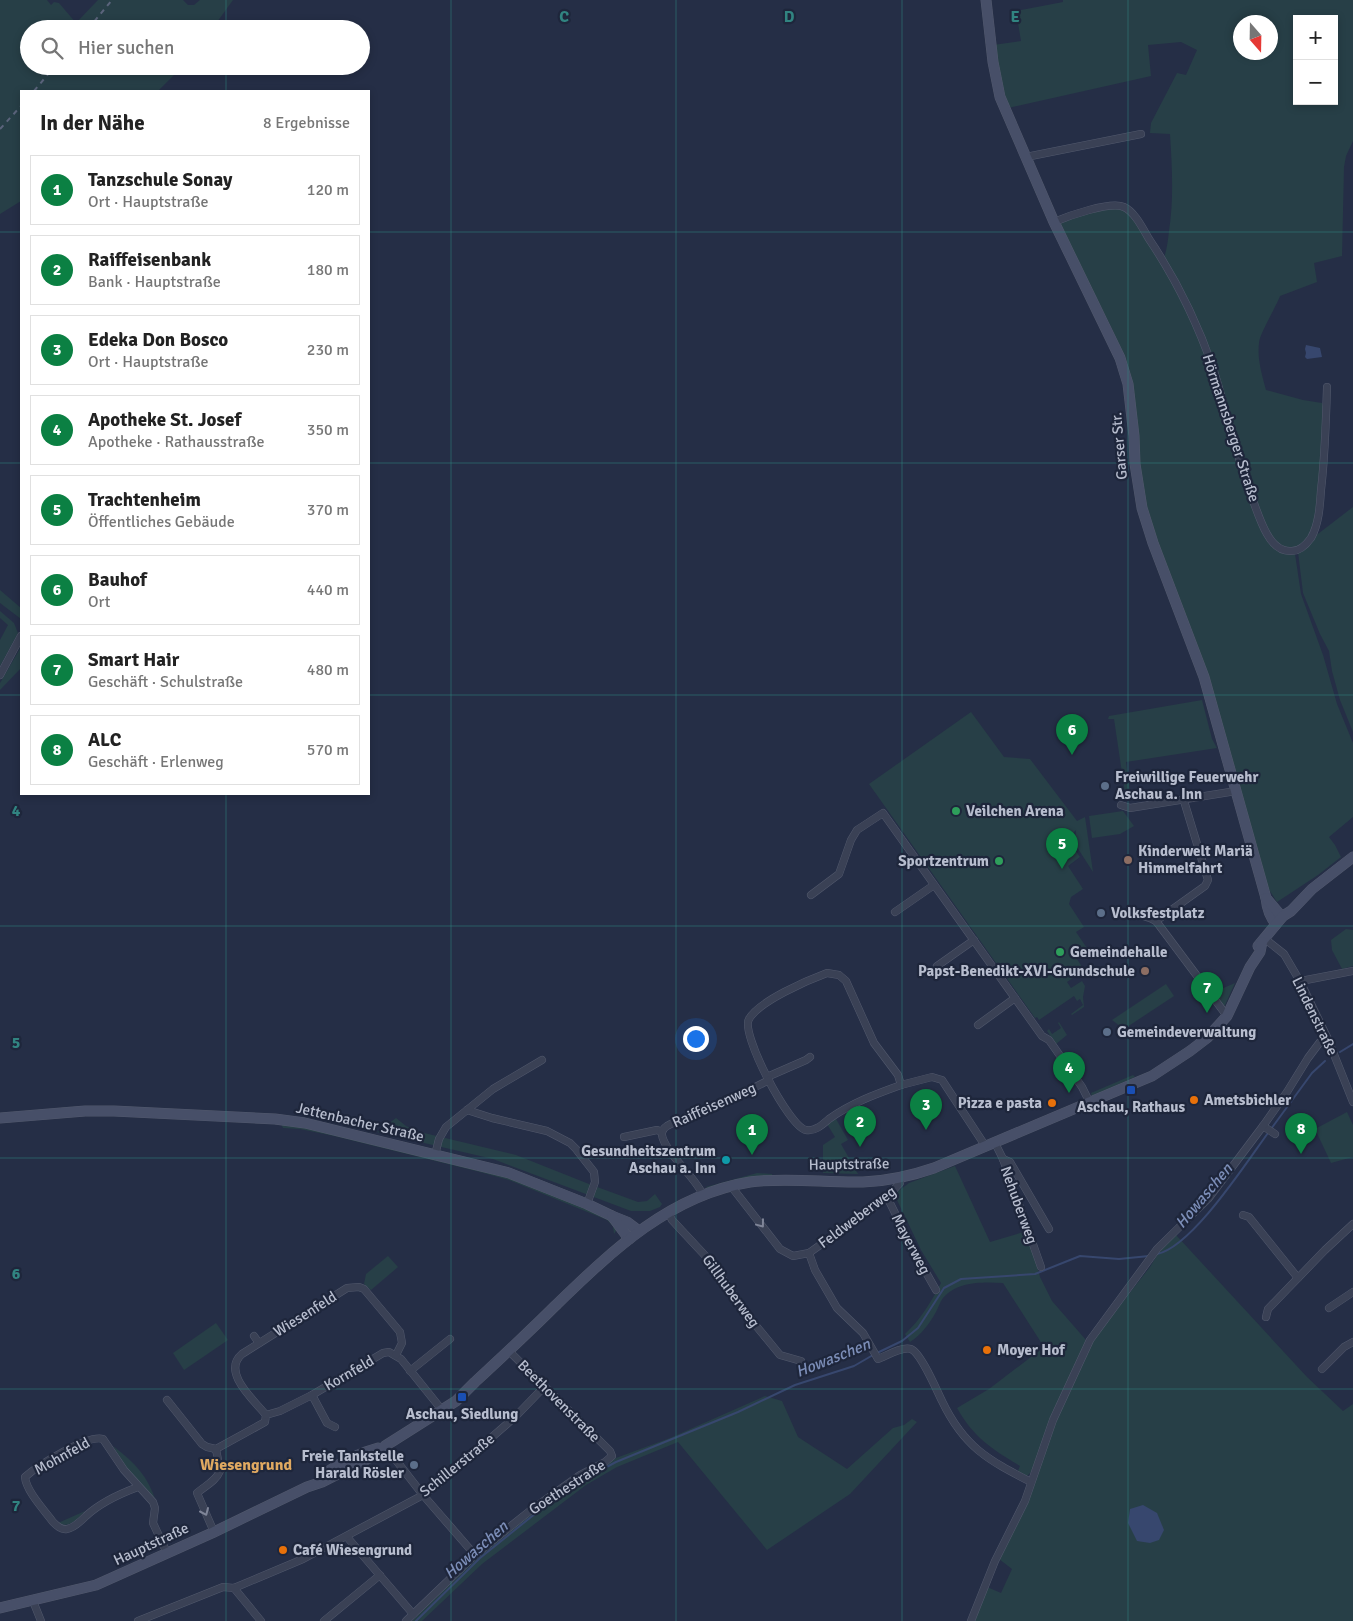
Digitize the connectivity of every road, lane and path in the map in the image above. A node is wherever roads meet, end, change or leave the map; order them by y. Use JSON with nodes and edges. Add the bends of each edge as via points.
{"nodes":[{"id":1,"x":986,"y":0,"type":"edge"},
{"id":2,"x":1141,"y":134,"type":"dead end"},
{"id":3,"x":1026,"y":157,"type":"junction"},
{"id":4,"x":1054,"y":222,"type":"junction"},
{"id":5,"x":1327,"y":387,"type":"dead end"},
{"id":6,"x":20,"y":638,"type":"edge"},
{"id":7,"x":0,"y":675,"type":"edge"},
{"id":8,"x":1236,"y":791,"type":"junction"},
{"id":9,"x":1184,"y":801,"type":"junction"},
{"id":10,"x":1122,"y":805,"type":"dead end"},
{"id":11,"x":1353,"y":857,"type":"edge"},
{"id":12,"x":934,"y":885,"type":"junction"},
{"id":13,"x":811,"y":895,"type":"dead end"},
{"id":14,"x":895,"y":912,"type":"dead end"},
{"id":15,"x":1124,"y":916,"type":"dead end"},
{"id":16,"x":1280,"y":919,"type":"junction"},
{"id":17,"x":1156,"y":921,"type":"junction"},
{"id":18,"x":974,"y":940,"type":"junction"},
{"id":19,"x":1263,"y":941,"type":"junction"},
{"id":20,"x":936,"y":966,"type":"dead end"},
{"id":21,"x":1353,"y":971,"type":"edge"},
{"id":22,"x":1301,"y":983,"type":"junction"},
{"id":23,"x":1015,"y":998,"type":"junction"},
{"id":24,"x":1227,"y":1016,"type":"junction"},
{"id":25,"x":978,"y":1024,"type":"dead end"},
{"id":26,"x":1327,"y":1037,"type":"junction"},
{"id":27,"x":810,"y":1057,"type":"dead end"},
{"id":28,"x":542,"y":1060,"type":"dead end"},
{"id":29,"x":768,"y":1079,"type":"junction"},
{"id":30,"x":902,"y":1085,"type":"junction"},
{"id":31,"x":1352,"y":1098,"type":"edge"},
{"id":32,"x":1090,"y":1103,"type":"junction"},
{"id":33,"x":467,"y":1110,"type":"junction"},
{"id":34,"x":0,"y":1118,"type":"edge"},
{"id":35,"x":1265,"y":1127,"type":"junction"},
{"id":36,"x":662,"y":1132,"type":"junction"},
{"id":37,"x":1275,"y":1134,"type":"dead end"},
{"id":38,"x":624,"y":1137,"type":"dead end"},
{"id":39,"x":991,"y":1145,"type":"junction"},
{"id":40,"x":435,"y":1155,"type":"junction"},
{"id":41,"x":1003,"y":1159,"type":"junction"},
{"id":42,"x":901,"y":1178,"type":"junction"},
{"id":43,"x":731,"y":1186,"type":"junction"},
{"id":44,"x":703,"y":1195,"type":"junction"},
{"id":45,"x":887,"y":1197,"type":"junction"},
{"id":46,"x":587,"y":1204,"type":"junction"},
{"id":47,"x":668,"y":1212,"type":"junction"},
{"id":48,"x":1243,"y":1215,"type":"dead end"},
{"id":49,"x":612,"y":1216,"type":"junction"},
{"id":50,"x":1353,"y":1224,"type":"edge"},
{"id":51,"x":1049,"y":1229,"type":"dead end"},
{"id":52,"x":639,"y":1231,"type":"junction"},
{"id":53,"x":629,"y":1238,"type":"junction"},
{"id":54,"x":808,"y":1253,"type":"junction"},
{"id":55,"x":1041,"y":1267,"type":"dead end"},
{"id":56,"x":1298,"y":1278,"type":"junction"},
{"id":57,"x":936,"y":1290,"type":"dead end"},
{"id":58,"x":1353,"y":1292,"type":"edge"},
{"id":59,"x":1329,"y":1308,"type":"dead end"},
{"id":60,"x":1266,"y":1317,"type":"dead end"},
{"id":61,"x":254,"y":1336,"type":"dead end"},
{"id":62,"x":450,"y":1339,"type":"dead end"},
{"id":63,"x":1353,"y":1342,"type":"edge"},
{"id":64,"x":259,"y":1343,"type":"junction"},
{"id":65,"x":509,"y":1351,"type":"junction"},
{"id":66,"x":396,"y":1355,"type":"junction"},
{"id":67,"x":801,"y":1361,"type":"dead end"},
{"id":68,"x":1322,"y":1369,"type":"dead end"},
{"id":69,"x":410,"y":1371,"type":"junction"},
{"id":70,"x":545,"y":1386,"type":"junction"},
{"id":71,"x":312,"y":1395,"type":"junction"},
{"id":72,"x":166,"y":1400,"type":"dead end"},
{"id":73,"x":442,"y":1410,"type":"junction"},
{"id":74,"x":266,"y":1415,"type":"junction"},
{"id":75,"x":335,"y":1427,"type":"dead end"},
{"id":76,"x":385,"y":1446,"type":"junction"},
{"id":77,"x":216,"y":1449,"type":"junction"},
{"id":78,"x":610,"y":1451,"type":"joint"},
{"id":79,"x":1031,"y":1482,"type":"junction"},
{"id":80,"x":138,"y":1487,"type":"junction"},
{"id":81,"x":423,"y":1495,"type":"junction"},
{"id":82,"x":214,"y":1532,"type":"junction"},
{"id":83,"x":347,"y":1537,"type":"junction"},
{"id":84,"x":166,"y":1553,"type":"junction"},
{"id":85,"x":475,"y":1555,"type":"junction"},
{"id":86,"x":380,"y":1575,"type":"junction"},
{"id":87,"x":234,"y":1588,"type":"junction"},
{"id":88,"x":33,"y":1600,"type":"junction"},
{"id":89,"x":0,"y":1608,"type":"edge"},
{"id":90,"x":413,"y":1614,"type":"junction"},
{"id":91,"x":41,"y":1621,"type":"edge"},
{"id":92,"x":138,"y":1621,"type":"edge"},
{"id":93,"x":261,"y":1621,"type":"edge"},
{"id":94,"x":324,"y":1621,"type":"edge"},
{"id":95,"x":406,"y":1621,"type":"edge"},
{"id":96,"x":971,"y":1621,"type":"edge"}],
"edges":[{"from":1,"to":3,"type":"main road","name":"Garser Str.","via":[[996,82]]},
{"from":2,"to":3,"type":"street"},
{"from":3,"to":4,"type":"main road","name":"Garser Str."},
{"from":4,"to":5,"type":"street","name":"Hörmannsberger Straße","via":[[1090,210],[1117,206],[1132,213],[1188,306],[1213,369],[1258,512],[1272,542],[1280,549],[1295,551],[1312,536],[1324,466]]},
{"from":4,"to":8,"type":"main road","name":"Garser Str.","via":[[1120,358],[1129,392],[1142,508],[1204,676]]},
{"from":6,"to":7,"type":"street"},
{"from":8,"to":9,"type":"street"},
{"from":8,"to":16,"type":"main road","name":"Garser Str.","via":[[1269,915]]},
{"from":9,"to":10,"type":"street","via":[[1130,808]]},
{"from":9,"to":17,"type":"street","via":[[1208,880],[1205,886]]},
{"from":11,"to":16,"type":"main road","name":"Hauptstraße"},
{"from":12,"to":13,"type":"street","via":[[883,814],[857,830],[839,874]]},
{"from":12,"to":14,"type":"street"},
{"from":12,"to":18,"type":"street"},
{"from":15,"to":17,"type":"street","via":[[1145,916]]},
{"from":16,"to":19,"type":"main road","name":"Hauptstraße"},
{"from":17,"to":24,"type":"street"},
{"from":18,"to":20,"type":"street"},
{"from":18,"to":23,"type":"street"},
{"from":19,"to":22,"type":"street","name":"Lindenstraße","via":[[1284,954]]},
{"from":19,"to":24,"type":"main road","name":"Hauptstraße"},
{"from":21,"to":22,"type":"street"},
{"from":22,"to":26,"type":"street","name":"Lindenstraße"},
{"from":23,"to":25,"type":"street"},
{"from":23,"to":32,"type":"street","via":[[1042,1036],[1049,1040]]},
{"from":24,"to":32,"type":"main road","name":"Hauptstraße","via":[[1207,1038],[1168,1066]]},
{"from":26,"to":31,"type":"street","name":"Lindenstraße"},
{"from":26,"to":35,"type":"street","via":[[1308,1058]]},
{"from":27,"to":29,"type":"street","name":"Raiffeisenweg"},
{"from":28,"to":33,"type":"street","via":[[493,1089]]},
{"from":29,"to":30,"type":"street","name":"Nehuberweg","via":[[796,1124],[804,1130],[819,1127],[861,1100]]},
{"from":29,"to":30,"type":"street","via":[[749,1034],[749,1018],[757,1009],[795,987],[832,973],[846,981],[874,1043]]},
{"from":29,"to":36,"type":"street","name":"Raiffeisenweg","via":[[668,1126]]},
{"from":30,"to":39,"type":"street","name":"Nehuberweg","via":[[932,1077],[942,1080]]},
{"from":32,"to":39,"type":"main road","name":"Hauptstraße"},
{"from":33,"to":40,"type":"street","via":[[441,1133]]},
{"from":33,"to":46,"type":"street","via":[[546,1131],[570,1143],[594,1172],[595,1182]]},
{"from":34,"to":40,"type":"main road","name":"Jettenbacher Straße","via":[[114,1111],[290,1120]]},
{"from":35,"to":37,"type":"street"},
{"from":35,"to":79,"type":"street","via":[[1208,1199],[1157,1249],[1090,1340],[1052,1420]]},
{"from":36,"to":38,"type":"street","name":"Raiffeisenweg","via":[[657,1130]]},
{"from":36,"to":44,"type":"street","name":"Raiffeisenweg","via":[[670,1150]]},
{"from":39,"to":41,"type":"street","name":"Nehuberweg"},
{"from":39,"to":42,"type":"main road","name":"Hauptstraße"},
{"from":40,"to":46,"type":"main road","name":"Jettenbacher Straße","via":[[509,1173]]},
{"from":41,"to":51,"type":"street","via":[[1010,1162]]},
{"from":41,"to":55,"type":"street","name":"Nehuberweg"},
{"from":42,"to":43,"type":"main road","name":"Hauptstraße","via":[[865,1182],[770,1180]]},
{"from":42,"to":45,"type":"street","name":"Feldweberweg"},
{"from":43,"to":44,"type":"main road","name":"Hauptstraße"},
{"from":43,"to":54,"type":"street","one_way":true,"via":[[780,1249],[792,1256]]},
{"from":44,"to":47,"type":"main road","name":"Hauptstraße"},
{"from":45,"to":54,"type":"street","name":"Feldweberweg"},
{"from":45,"to":57,"type":"street","name":"Mayerweg"},
{"from":46,"to":49,"type":"main road","name":"Jettenbacher Straße"},
{"from":47,"to":52,"type":"main road","name":"Hauptstraße"},
{"from":47,"to":67,"type":"street","name":"Gillhuberweg","via":[[712,1263],[748,1316],[780,1355]]},
{"from":48,"to":56,"type":"street","via":[[1249,1217]]},
{"from":49,"to":52,"type":"main road","name":"Jettenbacher Straße"},
{"from":49,"to":53,"type":"main road","name":"Jettenbacher Straße"},
{"from":50,"to":56,"type":"street"},
{"from":52,"to":53,"type":"main road","name":"Hauptstraße"},
{"from":53,"to":65,"type":"main road","name":"Hauptstraße"},
{"from":54,"to":79,"type":"street","via":[[837,1308],[863,1333],[878,1359],[903,1349],[914,1351],[967,1441],[996,1464]]},
{"from":56,"to":60,"type":"street","via":[[1268,1309]]},
{"from":58,"to":59,"type":"street"},
{"from":61,"to":64,"type":"street"},
{"from":62,"to":69,"type":"street"},
{"from":63,"to":68,"type":"street"},
{"from":64,"to":66,"type":"street","name":"Wiesenfeld","via":[[347,1288],[359,1287],[369,1294],[400,1332],[402,1343]]},
{"from":64,"to":74,"type":"street","name":"Wiesenfeld","via":[[239,1357],[235,1373]]},
{"from":65,"to":70,"type":"street","name":"Beethovenstraße"},
{"from":65,"to":73,"type":"main road","name":"Hauptstraße","via":[[475,1382],[452,1396]]},
{"from":66,"to":69,"type":"street","name":"Kornfeld"},
{"from":66,"to":71,"type":"street","name":"Kornfeld","via":[[383,1354]]},
{"from":69,"to":73,"type":"street","name":"Kornfeld"},
{"from":70,"to":78,"type":"street","name":"Beethovenstraße"},
{"from":70,"to":81,"type":"street","name":"Schillerstraße","via":[[503,1428]]},
{"from":71,"to":74,"type":"street","name":"Kornfeld"},
{"from":71,"to":75,"type":"street","name":"Kornfeld","via":[[327,1423]]},
{"from":72,"to":77,"type":"street","via":[[202,1444]]},
{"from":73,"to":76,"type":"main road","name":"Hauptstraße"},
{"from":74,"to":77,"type":"street","name":"Kornfeld","via":[[265,1422]]},
{"from":76,"to":81,"type":"street"},
{"from":76,"to":82,"type":"main road","name":"Hauptstraße","via":[[362,1462]]},
{"from":77,"to":82,"type":"street","one_way":true,"via":[[219,1474],[197,1493]]},
{"from":78,"to":85,"type":"street","name":"Goethestraße","via":[[611,1458],[531,1510]]},
{"from":79,"to":96,"type":"street"},
{"from":80,"to":80,"type":"street","name":"Mohnfeld","via":[[105,1441],[97,1437],[63,1452],[25,1477],[30,1490],[57,1526],[65,1529],[74,1526],[92,1510]]},
{"from":80,"to":84,"type":"street","name":"Mohnfeld","via":[[154,1505],[153,1523]]},
{"from":81,"to":83,"type":"street","name":"Schillerstraße"},
{"from":81,"to":85,"type":"street"},
{"from":82,"to":84,"type":"main road","name":"Hauptstraße"},
{"from":83,"to":86,"type":"street"},
{"from":83,"to":87,"type":"street","name":"Schillerstraße"},
{"from":84,"to":88,"type":"main road","name":"Hauptstraße","via":[[96,1585]]},
{"from":85,"to":90,"type":"street","name":"Goethestraße"},
{"from":86,"to":90,"type":"street"},
{"from":86,"to":94,"type":"street"},
{"from":87,"to":92,"type":"street","name":"Schillerstraße","via":[[223,1587]]},
{"from":87,"to":93,"type":"street"},
{"from":88,"to":89,"type":"main road","name":"Hauptstraße"},
{"from":88,"to":91,"type":"street"},
{"from":90,"to":95,"type":"street","name":"Goethestraße"}]}
